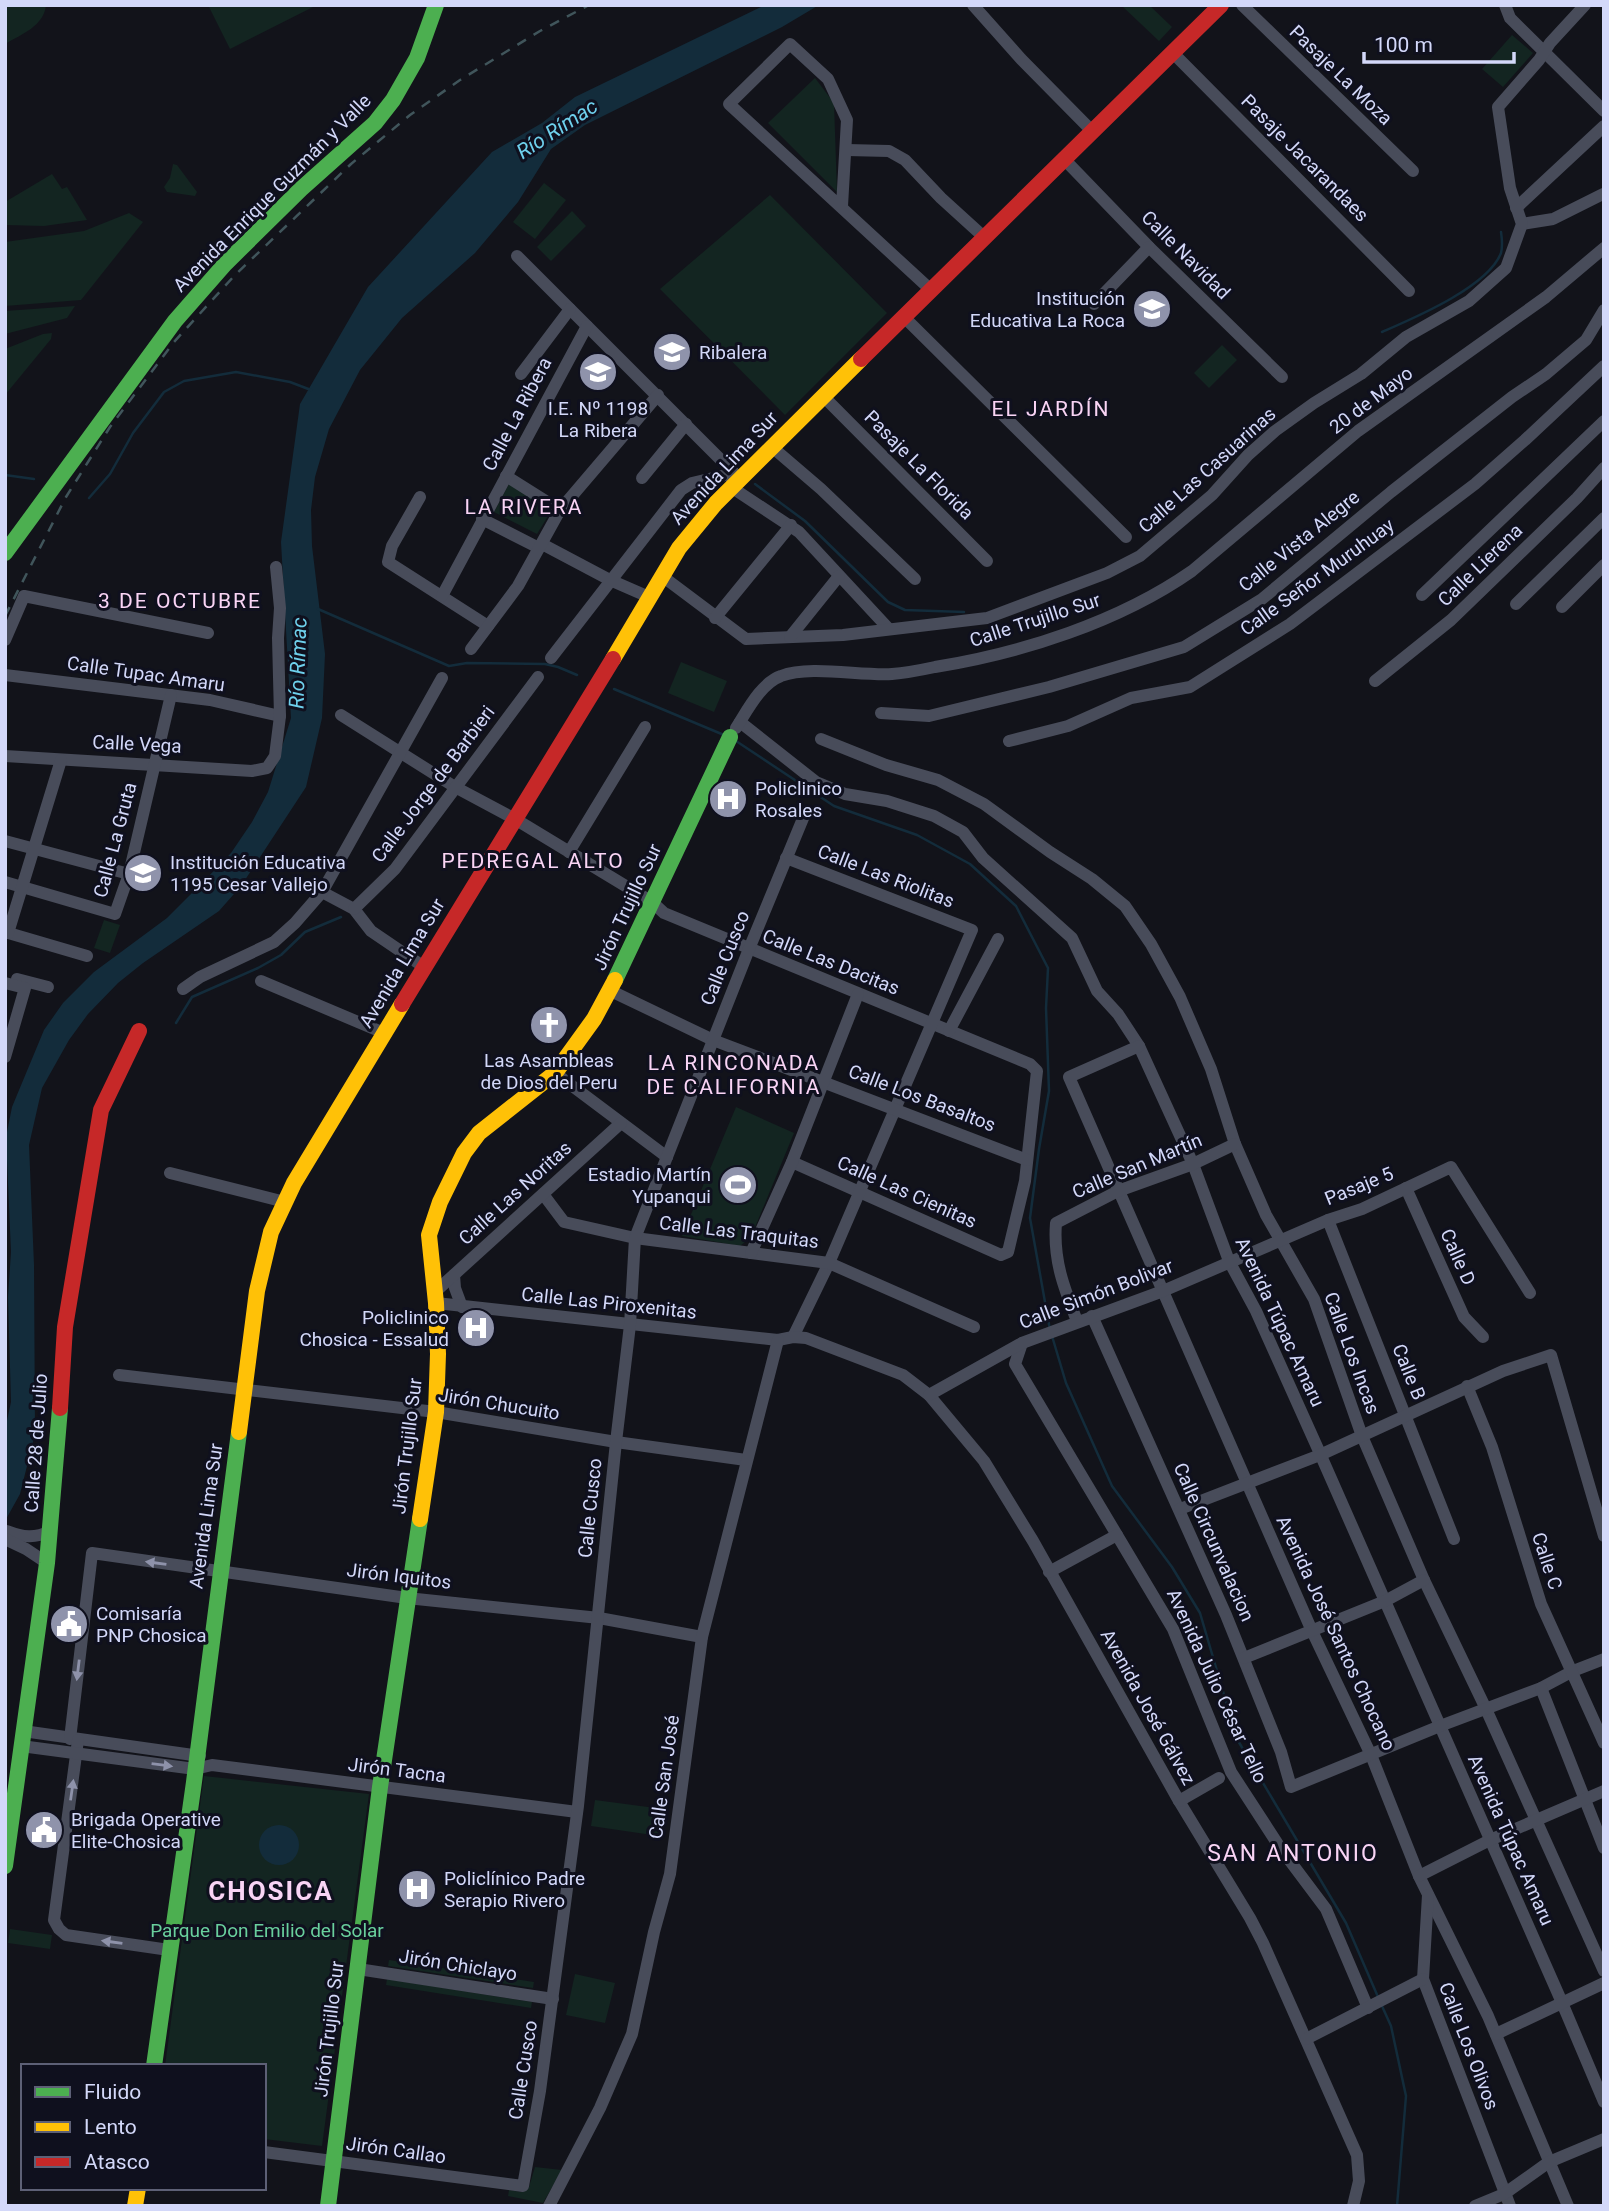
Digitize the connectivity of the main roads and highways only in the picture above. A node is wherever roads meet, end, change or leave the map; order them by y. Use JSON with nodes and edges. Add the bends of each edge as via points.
{"nodes":[{"id":1,"x":436,"y":5,"type":"edge"},
{"id":2,"x":1221,"y":5,"type":"edge"},
{"id":3,"x":5,"y":553,"type":"edge"},
{"id":4,"x":730,"y":737,"type":"road end"},
{"id":5,"x":138,"y":1031,"type":"dead end"},
{"id":6,"x":5,"y":1866,"type":"edge"},
{"id":7,"x":154,"y":2064,"type":"edge"},
{"id":8,"x":328,"y":2206,"type":"edge"}],
"edges":[{"from":1,"to":3,"type":"main road","name":"Avenida Enrique Guzmán y Valle","via":[[417,58],[375,123],[225,264],[174,321]]},
{"from":2,"to":7,"type":"main road","name":"Avenida Lima Sur","via":[[772,447],[733,480],[690,533],[285,1202],[271,1232],[257,1291]]},
{"from":4,"to":8,"type":"main road","name":"Jirón Trujillo Sur","via":[[611,991],[555,1073],[486,1126],[464,1153],[429,1235],[436,1297],[436,1412],[380,1787]]},
{"from":5,"to":6,"type":"main road","name":"Calle 28 de Julio","via":[[101,1110],[65,1327],[47,1563]]}]}
